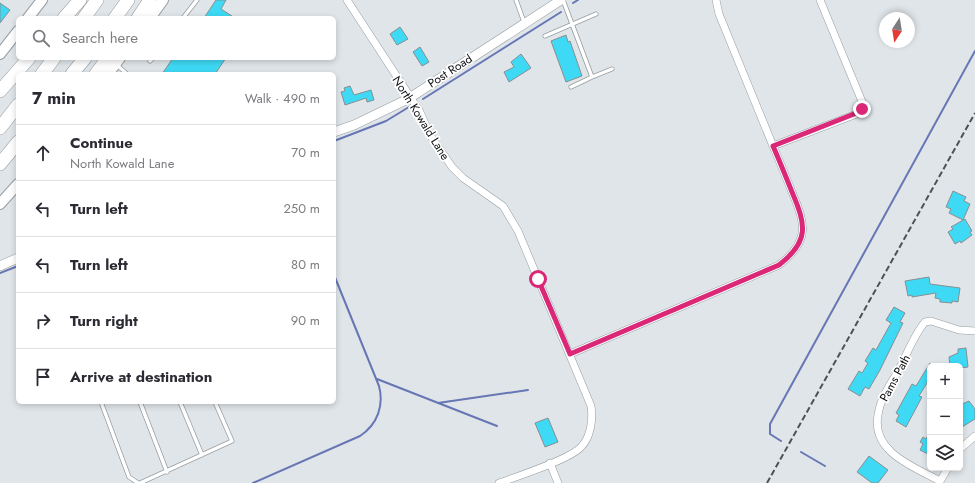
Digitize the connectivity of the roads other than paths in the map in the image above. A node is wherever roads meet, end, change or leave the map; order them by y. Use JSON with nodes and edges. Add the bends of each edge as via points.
{"nodes":[{"id":1,"x":42,"y":0,"type":"edge"},
{"id":2,"x":80,"y":0,"type":"edge"},
{"id":3,"x":97,"y":0,"type":"edge"},
{"id":4,"x":128,"y":0,"type":"edge"},
{"id":5,"x":150,"y":0,"type":"edge"},
{"id":6,"x":163,"y":0,"type":"edge"},
{"id":7,"x":197,"y":0,"type":"edge"},
{"id":8,"x":347,"y":0,"type":"edge"},
{"id":9,"x":516,"y":0,"type":"edge"},
{"id":10,"x":562,"y":0,"type":"edge"},
{"id":11,"x":716,"y":0,"type":"edge"},
{"id":12,"x":820,"y":0,"type":"edge"},
{"id":13,"x":596,"y":14,"type":"dead end"},
{"id":14,"x":30,"y":16,"type":"edge"},
{"id":15,"x":66,"y":16,"type":"edge"},
{"id":16,"x":85,"y":16,"type":"edge"},
{"id":17,"x":116,"y":16,"type":"edge"},
{"id":18,"x":139,"y":16,"type":"edge"},
{"id":19,"x":151,"y":16,"type":"edge"},
{"id":20,"x":185,"y":16,"type":"edge"},
{"id":21,"x":525,"y":23,"type":"junction"},
{"id":22,"x":571,"y":25,"type":"junction"},
{"id":23,"x":16,"y":33,"type":"edge"},
{"id":24,"x":545,"y":36,"type":"dead end"},
{"id":25,"x":0,"y":54,"type":"edge"},
{"id":26,"x":27,"y":60,"type":"edge"},
{"id":27,"x":52,"y":60,"type":"edge"},
{"id":28,"x":83,"y":60,"type":"edge"},
{"id":29,"x":115,"y":60,"type":"edge"},
{"id":30,"x":612,"y":69,"type":"dead end"},
{"id":31,"x":17,"y":72,"type":"edge"},
{"id":32,"x":44,"y":72,"type":"edge"},
{"id":33,"x":74,"y":72,"type":"edge"},
{"id":34,"x":99,"y":72,"type":"edge"},
{"id":35,"x":109,"y":72,"type":"edge"},
{"id":36,"x":125,"y":72,"type":"edge"},
{"id":37,"x":16,"y":73,"type":"edge"},
{"id":38,"x":592,"y":77,"type":"junction"},
{"id":39,"x":571,"y":87,"type":"dead end"},
{"id":40,"x":0,"y":91,"type":"edge"},
{"id":41,"x":410,"y":98,"type":"junction"},
{"id":42,"x":16,"y":108,"type":"edge"},
{"id":43,"x":0,"y":128,"type":"edge"},
{"id":44,"x":336,"y":131,"type":"edge"},
{"id":45,"x":16,"y":144,"type":"edge"},
{"id":46,"x":773,"y":146,"type":"junction"},
{"id":47,"x":0,"y":164,"type":"edge"},
{"id":48,"x":16,"y":186,"type":"edge"},
{"id":49,"x":0,"y":204,"type":"edge"},
{"id":50,"x":16,"y":259,"type":"edge"},
{"id":51,"x":0,"y":266,"type":"edge"},
{"id":52,"x":975,"y":331,"type":"edge"},
{"id":53,"x":570,"y":354,"type":"junction"},
{"id":54,"x":102,"y":404,"type":"edge"},
{"id":55,"x":141,"y":404,"type":"edge"},
{"id":56,"x":181,"y":404,"type":"edge"},
{"id":57,"x":216,"y":404,"type":"edge"},
{"id":58,"x":975,"y":436,"type":"edge"},
{"id":59,"x":963,"y":446,"type":"edge"},
{"id":60,"x":202,"y":455,"type":"junction"},
{"id":61,"x":550,"y":463,"type":"junction"},
{"id":62,"x":946,"y":471,"type":"edge"},
{"id":63,"x":167,"y":472,"type":"junction"},
{"id":64,"x":939,"y":482,"type":"edge"},
{"id":65,"x":139,"y":483,"type":"edge"},
{"id":66,"x":499,"y":483,"type":"edge"},
{"id":67,"x":558,"y":483,"type":"edge"}],
"edges":[{"from":1,"to":14,"type":"main road"},
{"from":2,"to":15,"type":"highway"},
{"from":3,"to":16,"type":"highway"},
{"from":4,"to":17,"type":"highway"},
{"from":5,"to":18,"type":"highway"},
{"from":6,"to":19,"type":"main road"},
{"from":7,"to":20,"type":"lane"},
{"from":8,"to":41,"type":"street","name":"North Kowald Lane"},
{"from":9,"to":21,"type":"lane"},
{"from":10,"to":21,"type":"street","name":"Post Road"},
{"from":10,"to":22,"type":"lane"},
{"from":11,"to":46,"type":"street","via":[[719,14]]},
{"from":12,"to":46,"type":"street","via":[[863,104],[862,109]]},
{"from":13,"to":22,"type":"lane"},
{"from":21,"to":41,"type":"street","name":"Post Road"},
{"from":22,"to":24,"type":"lane"},
{"from":22,"to":38,"type":"lane"},
{"from":23,"to":25,"type":"main road"},
{"from":26,"to":31,"type":"highway"},
{"from":27,"to":32,"type":"highway"},
{"from":28,"to":33,"type":"highway"},
{"from":29,"to":34,"type":"highway"},
{"from":29,"to":35,"type":"main road"},
{"from":29,"to":36,"type":"lane"},
{"from":30,"to":38,"type":"lane"},
{"from":37,"to":40,"type":"highway"},
{"from":38,"to":39,"type":"lane"},
{"from":41,"to":44,"type":"street","name":"Post Road"},
{"from":41,"to":53,"type":"street","name":"North Kowald Lane","via":[[420,112],[436,146],[452,167],[463,178],[503,206],[518,231]]},
{"from":42,"to":43,"type":"highway"},
{"from":45,"to":47,"type":"highway"},
{"from":46,"to":53,"type":"street","via":[[803,224],[801,239],[793,254],[779,265]]},
{"from":48,"to":49,"type":"main road"},
{"from":50,"to":51,"type":"street"},
{"from":52,"to":64,"type":"street","name":"Pams Path","via":[[959,330],[931,321],[925,322],[883,398],[878,414],[878,434],[889,450]]},
{"from":53,"to":61,"type":"street","name":"North Kowald Lane","via":[[593,416],[590,431],[581,448]]},
{"from":54,"to":65,"type":"lane","via":[[129,477]]},
{"from":55,"to":63,"type":"lane"},
{"from":56,"to":60,"type":"lane"},
{"from":57,"to":60,"type":"lane","via":[[232,441]]},
{"from":58,"to":59,"type":"street"},
{"from":60,"to":63,"type":"lane"},
{"from":61,"to":66,"type":"street"},
{"from":61,"to":67,"type":"street"},
{"from":62,"to":64,"type":"street"},
{"from":63,"to":65,"type":"lane"}]}
